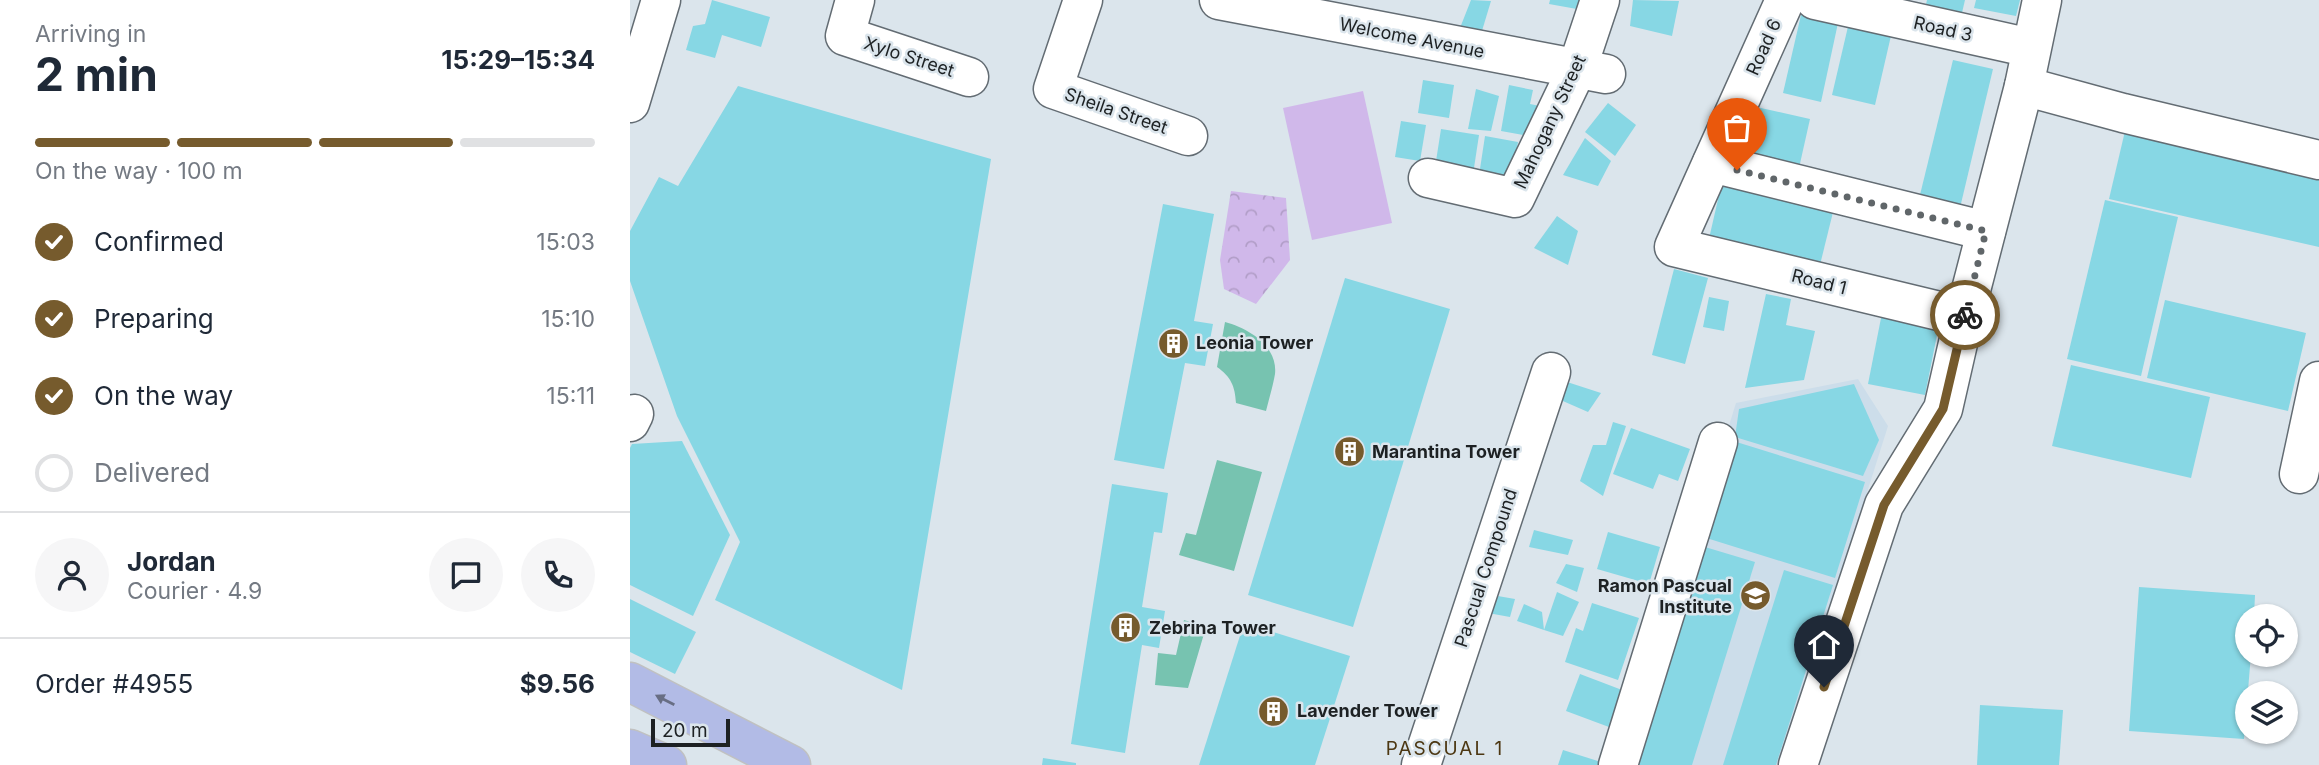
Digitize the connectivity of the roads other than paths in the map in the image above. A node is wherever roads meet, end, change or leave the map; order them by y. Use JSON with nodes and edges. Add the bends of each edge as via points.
{"nodes":[{"id":1,"x":661,"y":0,"type":"edge"},
{"id":2,"x":856,"y":0,"type":"edge"},
{"id":3,"x":1083,"y":0,"type":"edge"},
{"id":4,"x":1600,"y":0,"type":"edge"},
{"id":5,"x":1785,"y":0,"type":"edge"},
{"id":6,"x":1815,"y":0,"type":"edge"},
{"id":7,"x":2042,"y":0,"type":"edge"},
{"id":8,"x":1235,"y":2,"type":"edge"},
{"id":9,"x":2031,"y":48,"type":"junction"},
{"id":10,"x":1591,"y":72,"type":"junction"},
{"id":11,"x":969,"y":77,"type":"dead end"},
{"id":12,"x":2024,"y":86,"type":"junction"},
{"id":13,"x":630,"y":103,"type":"edge"},
{"id":14,"x":1188,"y":136,"type":"dead end"},
{"id":15,"x":2319,"y":160,"type":"edge"},
{"id":16,"x":1712,"y":163,"type":"junction"},
{"id":17,"x":1428,"y":178,"type":"dead end"},
{"id":18,"x":1986,"y":231,"type":"junction"},
{"id":19,"x":1674,"y":247,"type":"joint"},
{"id":20,"x":1964,"y":317,"type":"junction"},
{"id":21,"x":1551,"y":372,"type":"dead end"},
{"id":22,"x":2319,"y":381,"type":"edge"},
{"id":23,"x":1718,"y":442,"type":"dead end"},
{"id":24,"x":2299,"y":474,"type":"dead end"},
{"id":25,"x":630,"y":682,"type":"edge"},
{"id":26,"x":630,"y":749,"type":"edge"},
{"id":27,"x":667,"y":765,"type":"edge"},
{"id":28,"x":791,"y":765,"type":"edge"},
{"id":29,"x":1421,"y":765,"type":"edge"},
{"id":30,"x":1618,"y":765,"type":"edge"},
{"id":31,"x":1798,"y":765,"type":"edge"}],
"edges":[{"from":1,"to":13,"type":"street"},
{"from":2,"to":11,"type":"street","name":"Xylo Street","via":[[845,36]]},
{"from":3,"to":14,"type":"street","name":"Sheila Street","via":[[1054,89]]},
{"from":4,"to":10,"type":"street","name":"Mahogany Street"},
{"from":5,"to":16,"type":"street","name":"Road 6"},
{"from":6,"to":9,"type":"street","name":"Road 3"},
{"from":7,"to":9,"type":"street"},
{"from":8,"to":10,"type":"street","name":"Welcome Avenue"},
{"from":9,"to":12,"type":"street"},
{"from":10,"to":17,"type":"street","name":"Mahogany Street","via":[[1516,198]]},
{"from":12,"to":15,"type":"street"},
{"from":12,"to":18,"type":"street"},
{"from":16,"to":18,"type":"street"},
{"from":16,"to":19,"type":"street","name":"Road 6"},
{"from":18,"to":20,"type":"street"},
{"from":19,"to":20,"type":"street","name":"Road 1"},
{"from":20,"to":31,"type":"street","via":[[1943,409],[1884,505]]},
{"from":21,"to":29,"type":"street","name":"Pascual Compound"},
{"from":22,"to":24,"type":"street"},
{"from":23,"to":30,"type":"street"},
{"from":28,"to":25,"type":"main road","one_way":true},
{"from":26,"to":27,"type":"main road"}]}
